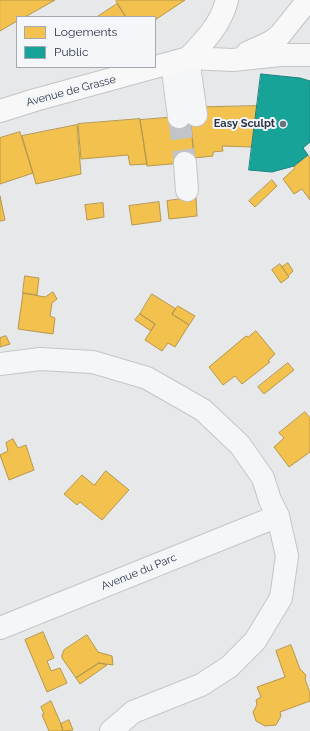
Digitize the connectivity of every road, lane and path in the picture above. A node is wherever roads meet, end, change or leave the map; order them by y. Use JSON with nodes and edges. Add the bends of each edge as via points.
{"nodes":[{"id":1,"x":229,"y":4,"type":"edge"},
{"id":2,"x":305,"y":6,"type":"edge"},
{"id":3,"x":310,"y":55,"type":"edge"},
{"id":4,"x":233,"y":60,"type":"junction"},
{"id":5,"x":180,"y":61,"type":"junction"},
{"id":6,"x":156,"y":67,"type":"edge"},
{"id":7,"x":154,"y":68,"type":"edge"},
{"id":8,"x":0,"y":111,"type":"edge"},
{"id":9,"x":187,"y":116,"type":"tunnel mouth"},
{"id":10,"x":185,"y":163,"type":"tunnel mouth"},
{"id":11,"x":187,"y":190,"type":"dead end"},
{"id":12,"x":0,"y":364,"type":"edge"},
{"id":13,"x":278,"y":516,"type":"junction"},
{"id":14,"x":0,"y":628,"type":"edge"},
{"id":15,"x":111,"y":731,"type":"edge"}],
"edges":[{"from":1,"to":5,"type":"main road","via":[[210,34]]},
{"from":2,"to":4,"type":"main road","name":"Avenue de Grasse","via":[[271,42]]},
{"from":3,"to":4,"type":"main road"},
{"from":4,"to":5,"type":"main road","name":"Avenue de Grasse"},
{"from":5,"to":6,"type":"main road","name":"Avenue de Grasse"},
{"from":5,"to":9,"type":"street"},
{"from":7,"to":8,"type":"main road","name":"Avenue de Grasse"},
{"from":10,"to":11,"type":"street"},
{"from":12,"to":13,"type":"street","via":[[40,359],[93,362],[147,378],[202,410],[240,445],[263,478]]},
{"from":13,"to":14,"type":"street","name":"Avenue du Parc"},
{"from":13,"to":15,"type":"street","via":[[288,556],[281,598],[255,641],[229,667],[201,685],[133,712]]}]}
